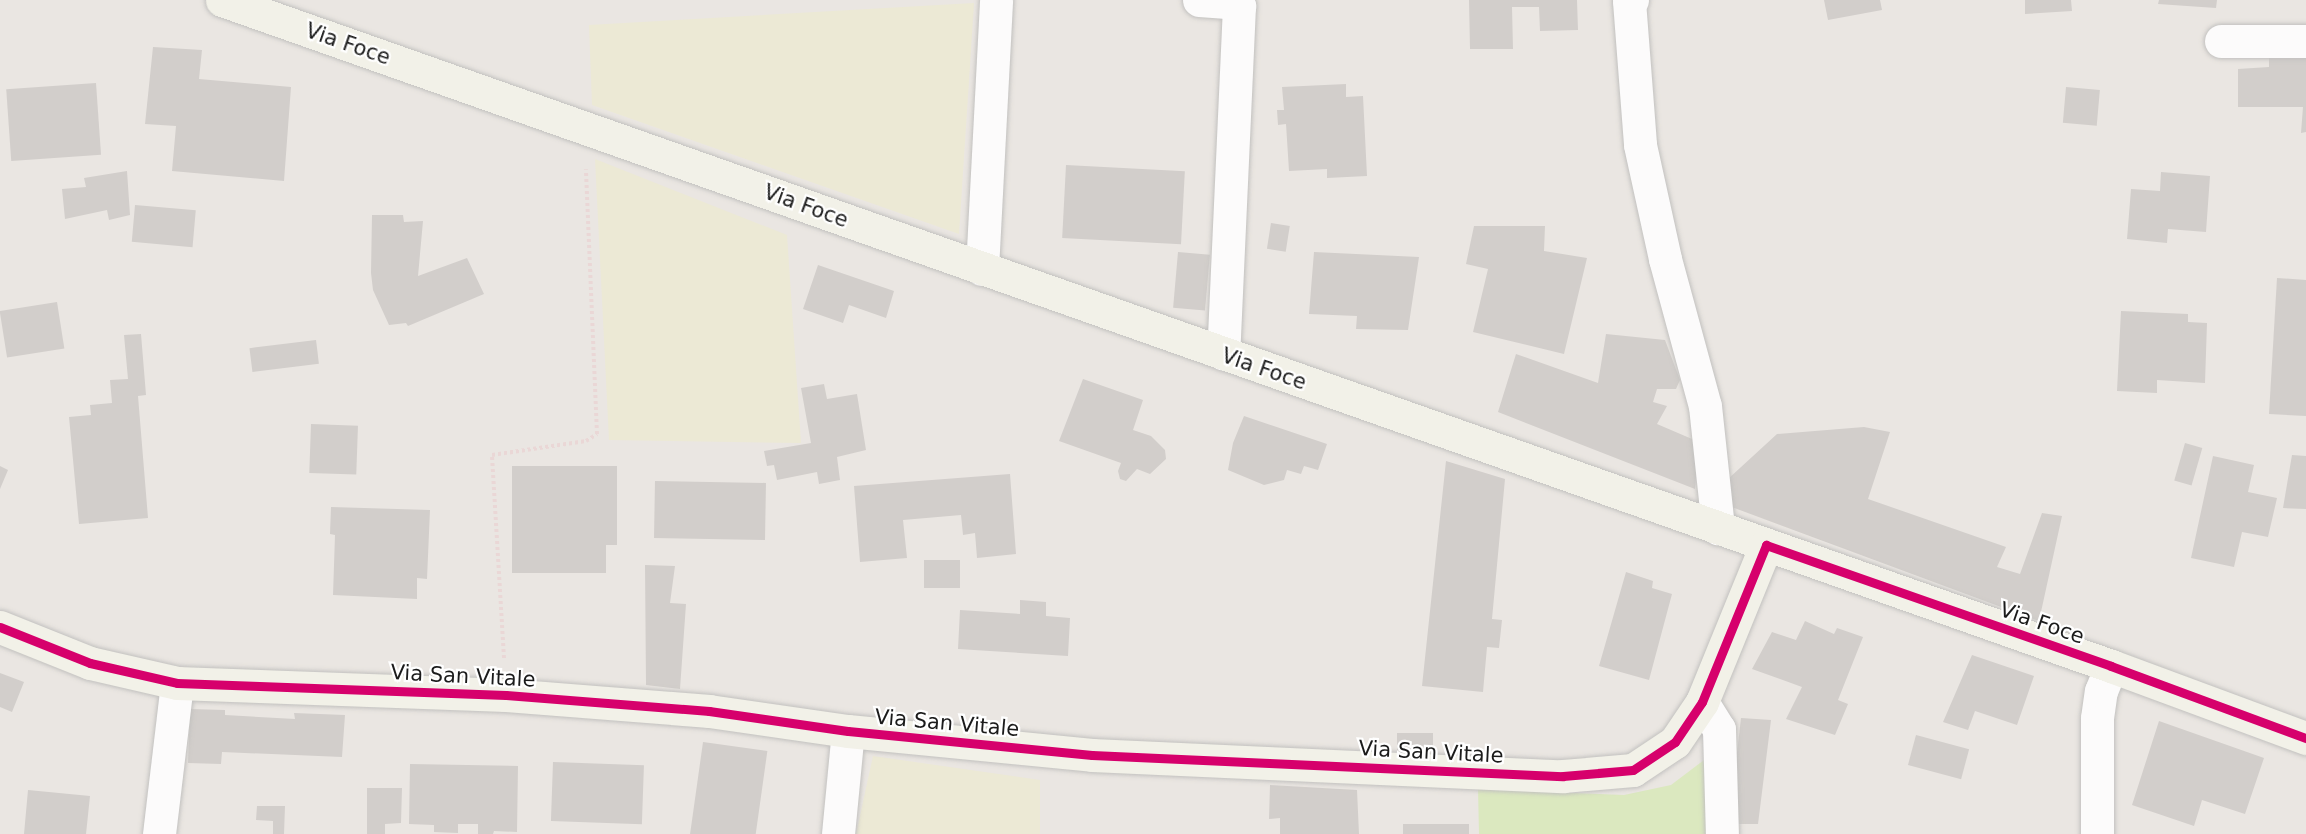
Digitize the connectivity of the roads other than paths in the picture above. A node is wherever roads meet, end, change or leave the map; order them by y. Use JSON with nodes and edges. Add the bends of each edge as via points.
{"nodes":[{"id":1,"x":222,"y":0,"type":"edge"},
{"id":2,"x":996,"y":0,"type":"edge"},
{"id":3,"x":1199,"y":0,"type":"edge"},
{"id":4,"x":1632,"y":0,"type":"edge"},
{"id":5,"x":2306,"y":40,"type":"edge"},
{"id":6,"x":2221,"y":41,"type":"dead end"},
{"id":7,"x":982,"y":269,"type":"junction"},
{"id":8,"x":1223,"y":354,"type":"junction"},
{"id":9,"x":1718,"y":528,"type":"junction"},
{"id":10,"x":1766,"y":544,"type":"junction"},
{"id":11,"x":0,"y":627,"type":"edge"},
{"id":12,"x":2110,"y":666,"type":"junction"},
{"id":13,"x":177,"y":682,"type":"junction"},
{"id":14,"x":1702,"y":702,"type":"junction"},
{"id":15,"x":848,"y":731,"type":"junction"},
{"id":16,"x":2306,"y":738,"type":"edge"},
{"id":17,"x":159,"y":834,"type":"edge"},
{"id":18,"x":838,"y":834,"type":"edge"},
{"id":19,"x":1722,"y":834,"type":"edge"},
{"id":20,"x":2097,"y":834,"type":"edge"}],
"edges":[{"from":1,"to":7,"type":"main road","name":"Via Foce"},
{"from":2,"to":7,"type":"street"},
{"from":3,"to":8,"type":"street","via":[[1239,6]]},
{"from":4,"to":9,"type":"street","via":[[1629,1],[1640,145],[1665,259],[1705,406]]},
{"from":5,"to":6,"type":"street"},
{"from":7,"to":8,"type":"main road","name":"Via Foce"},
{"from":8,"to":9,"type":"main road","name":"Via Foce"},
{"from":9,"to":10,"type":"main road","name":"Via Foce"},
{"from":10,"to":12,"type":"main road","name":"Via Foce"},
{"from":10,"to":14,"type":"main road","name":"Via San Vitale"},
{"from":11,"to":13,"type":"main road","name":"Via San Vitale","via":[[90,663]]},
{"from":12,"to":16,"type":"main road","name":"Via Foce"},
{"from":12,"to":20,"type":"street","via":[[2097,718]]},
{"from":13,"to":15,"type":"main road","name":"Via San Vitale","via":[[506,695],[709,711]]},
{"from":13,"to":17,"type":"street"},
{"from":14,"to":15,"type":"main road","name":"Via San Vitale","via":[[1675,742],[1634,770],[1563,776],[1092,755]]},
{"from":14,"to":19,"type":"street","via":[[1719,729]]},
{"from":15,"to":18,"type":"street"}]}
